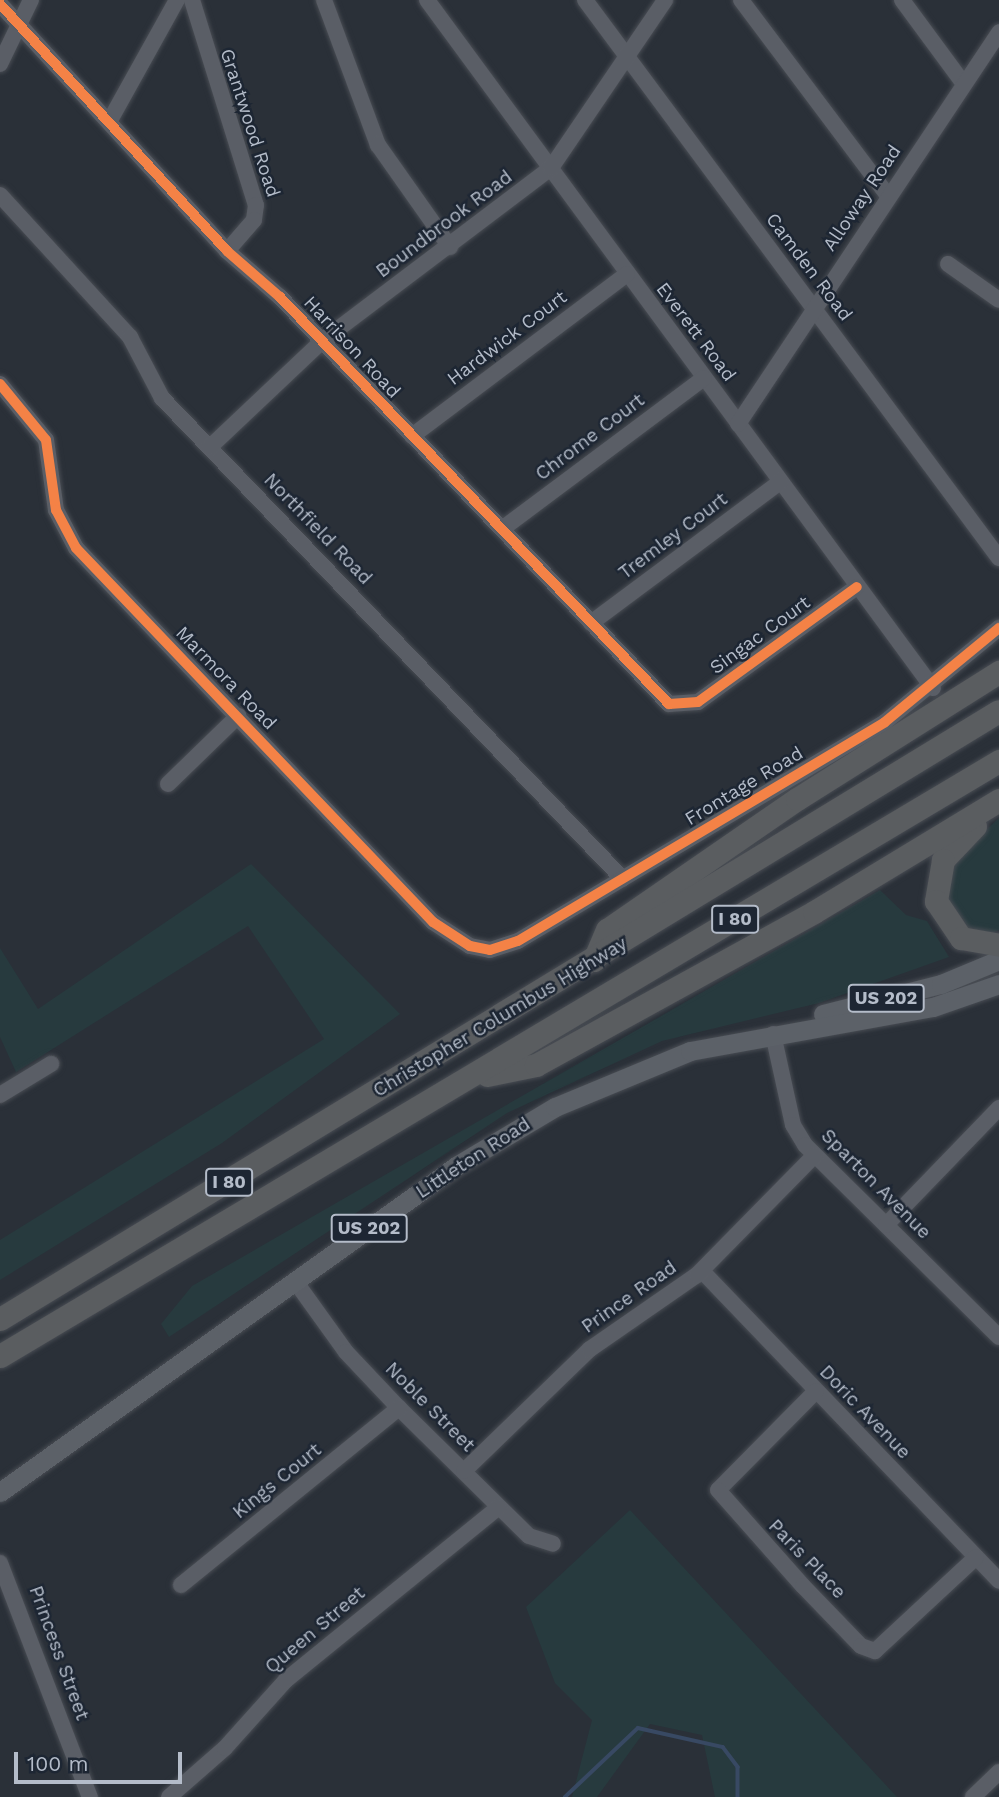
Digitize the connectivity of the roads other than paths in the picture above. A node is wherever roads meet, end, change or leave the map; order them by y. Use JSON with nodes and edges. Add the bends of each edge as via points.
{"nodes":[{"id":1,"x":31,"y":0,"type":"edge"},
{"id":2,"x":177,"y":0,"type":"edge"},
{"id":3,"x":191,"y":0,"type":"edge"},
{"id":4,"x":324,"y":0,"type":"edge"},
{"id":5,"x":427,"y":0,"type":"edge"},
{"id":6,"x":585,"y":0,"type":"edge"},
{"id":7,"x":665,"y":0,"type":"edge"},
{"id":8,"x":741,"y":0,"type":"edge"},
{"id":9,"x":902,"y":0,"type":"edge"},
{"id":10,"x":0,"y":4,"type":"edge"},
{"id":11,"x":19,"y":24,"type":"junction"},
{"id":12,"x":999,"y":32,"type":"edge"},
{"id":13,"x":628,"y":58,"type":"junction"},
{"id":14,"x":0,"y":64,"type":"edge"},
{"id":15,"x":964,"y":84,"type":"junction"},
{"id":16,"x":109,"y":122,"type":"junction"},
{"id":17,"x":551,"y":168,"type":"junction"},
{"id":18,"x":0,"y":195,"type":"edge"},
{"id":19,"x":888,"y":196,"type":"junction"},
{"id":20,"x":450,"y":247,"type":"junction"},
{"id":21,"x":227,"y":251,"type":"junction"},
{"id":22,"x":948,"y":264,"type":"dead end"},
{"id":23,"x":627,"y":274,"type":"junction"},
{"id":24,"x":999,"y":300,"type":"edge"},
{"id":25,"x":813,"y":309,"type":"junction"},
{"id":26,"x":322,"y":341,"type":"junction"},
{"id":27,"x":704,"y":378,"type":"junction"},
{"id":28,"x":0,"y":384,"type":"edge"},
{"id":29,"x":738,"y":424,"type":"junction"},
{"id":30,"x":412,"y":436,"type":"junction"},
{"id":31,"x":210,"y":447,"type":"junction"},
{"id":32,"x":780,"y":482,"type":"junction"},
{"id":33,"x":502,"y":529,"type":"junction"},
{"id":34,"x":999,"y":558,"type":"edge"},
{"id":35,"x":857,"y":587,"type":"junction"},
{"id":36,"x":591,"y":624,"type":"junction"},
{"id":37,"x":999,"y":628,"type":"edge"},
{"id":38,"x":999,"y":672,"type":"edge"},
{"id":39,"x":933,"y":688,"type":"junction"},
{"id":40,"x":682,"y":707,"type":"joint"},
{"id":41,"x":999,"y":711,"type":"edge"},
{"id":42,"x":238,"y":716,"type":"junction"},
{"id":43,"x":999,"y":761,"type":"edge"},
{"id":44,"x":168,"y":784,"type":"dead end"},
{"id":45,"x":999,"y":800,"type":"edge"},
{"id":46,"x":999,"y":810,"type":"edge"},
{"id":47,"x":623,"y":879,"type":"junction"},
{"id":48,"x":999,"y":945,"type":"edge"},
{"id":49,"x":490,"y":950,"type":"joint"},
{"id":50,"x":594,"y":960,"type":"junction"},
{"id":51,"x":999,"y":960,"type":"edge"},
{"id":52,"x":999,"y":984,"type":"edge"},
{"id":53,"x":773,"y":1034,"type":"junction"},
{"id":54,"x":51,"y":1063,"type":"dead end"},
{"id":55,"x":471,"y":1078,"type":"junction"},
{"id":56,"x":0,"y":1095,"type":"edge"},
{"id":57,"x":999,"y":1108,"type":"edge"},
{"id":58,"x":815,"y":1155,"type":"junction"},
{"id":59,"x":886,"y":1225,"type":"junction"},
{"id":60,"x":702,"y":1271,"type":"junction"},
{"id":61,"x":295,"y":1280,"type":"junction"},
{"id":62,"x":0,"y":1319,"type":"edge"},
{"id":63,"x":999,"y":1337,"type":"edge"},
{"id":64,"x":0,"y":1356,"type":"edge"},
{"id":65,"x":816,"y":1391,"type":"junction"},
{"id":66,"x":399,"y":1408,"type":"junction"},
{"id":67,"x":464,"y":1471,"type":"junction"},
{"id":68,"x":0,"y":1492,"type":"edge"},
{"id":69,"x":499,"y":1507,"type":"junction"},
{"id":70,"x":554,"y":1544,"type":"dead end"},
{"id":71,"x":976,"y":1557,"type":"junction"},
{"id":72,"x":0,"y":1563,"type":"edge"},
{"id":73,"x":999,"y":1581,"type":"edge"},
{"id":74,"x":181,"y":1585,"type":"dead end"},
{"id":75,"x":999,"y":1772,"type":"edge"},
{"id":76,"x":90,"y":1797,"type":"edge"},
{"id":77,"x":169,"y":1797,"type":"edge"},
{"id":78,"x":973,"y":1797,"type":"edge"}],
"edges":[{"from":1,"to":11,"type":"street"},
{"from":2,"to":16,"type":"street"},
{"from":3,"to":21,"type":"street","name":"Grantwood Road","via":[[257,205],[254,220]]},
{"from":4,"to":20,"type":"street","via":[[378,145]]},
{"from":5,"to":17,"type":"street","name":"Everett Road"},
{"from":6,"to":13,"type":"street","name":"Camden Road"},
{"from":7,"to":13,"type":"street","name":"Boundbrook Road"},
{"from":8,"to":19,"type":"street"},
{"from":9,"to":15,"type":"street"},
{"from":10,"to":11,"type":"street","name":"Harrison Road"},
{"from":11,"to":14,"type":"street"},
{"from":11,"to":16,"type":"street","name":"Harrison Road"},
{"from":12,"to":15,"type":"street","name":"Alloway Road"},
{"from":13,"to":17,"type":"street","name":"Boundbrook Road"},
{"from":13,"to":25,"type":"street","name":"Camden Road"},
{"from":15,"to":19,"type":"street","name":"Alloway Road"},
{"from":16,"to":21,"type":"street","name":"Harrison Road"},
{"from":17,"to":20,"type":"street","name":"Boundbrook Road"},
{"from":17,"to":23,"type":"street","name":"Everett Road"},
{"from":18,"to":31,"type":"street","name":"Northfield Road","via":[[130,337],[162,398]]},
{"from":19,"to":25,"type":"street","name":"Alloway Road"},
{"from":20,"to":26,"type":"street","name":"Boundbrook Road"},
{"from":21,"to":26,"type":"street","name":"Harrison Road"},
{"from":22,"to":24,"type":"street"},
{"from":23,"to":27,"type":"street","name":"Everett Road"},
{"from":23,"to":30,"type":"street","name":"Hardwick Court"},
{"from":25,"to":29,"type":"street","name":"Alloway Road"},
{"from":25,"to":34,"type":"street","name":"Camden Road"},
{"from":26,"to":30,"type":"street","name":"Harrison Road"},
{"from":26,"to":31,"type":"street","name":"Boundbrook Road"},
{"from":27,"to":29,"type":"street","name":"Everett Road"},
{"from":27,"to":33,"type":"street","name":"Chrome Court"},
{"from":28,"to":42,"type":"street","name":"Marmora Road","via":[[47,439],[66,534]]},
{"from":29,"to":32,"type":"street","name":"Everett Road"},
{"from":30,"to":33,"type":"street","name":"Harrison Road"},
{"from":31,"to":47,"type":"street","name":"Northfield Road"},
{"from":32,"to":35,"type":"street","name":"Everett Road"},
{"from":32,"to":36,"type":"street","name":"Tremley Court"},
{"from":33,"to":36,"type":"street","name":"Harrison Road"},
{"from":35,"to":39,"type":"street","name":"Everett Road"},
{"from":35,"to":40,"type":"street","name":"Singac Court","via":[[698,702]]},
{"from":36,"to":40,"type":"street","name":"Harrison Road","via":[[669,704]]},
{"from":37,"to":39,"type":"street","name":"Frontage Road"},
{"from":38,"to":50,"type":"highway","via":[[797,799],[607,930]]},
{"from":39,"to":47,"type":"street","name":"Frontage Road"},
{"from":41,"to":50,"type":"highway","name":"Christopher Columbus Highway","number":"I 80"},
{"from":42,"to":44,"type":"street"},
{"from":42,"to":49,"type":"street","name":"Marmora Road","via":[[448,936]]},
{"from":43,"to":55,"type":"highway","name":"Christopher Columbus Highway","number":"I 80"},
{"from":45,"to":55,"type":"highway","via":[[814,912],[536,1065]]},
{"from":46,"to":48,"type":"highway","via":[[951,849],[938,871],[935,894],[943,918],[961,938]]},
{"from":47,"to":49,"type":"street","name":"Frontage Road","via":[[518,941]]},
{"from":50,"to":62,"type":"highway","name":"Christopher Columbus Highway","number":"I 80"},
{"from":51,"to":53,"type":"main road","name":"Littleton Road","number":"US 202","via":[[960,979]]},
{"from":52,"to":53,"type":"main road","name":"Littleton Road","number":"US 202","via":[[933,1007]]},
{"from":53,"to":58,"type":"street","name":"Sparton Avenue","via":[[793,1125]]},
{"from":53,"to":61,"type":"main road","name":"Littleton Road","number":"US 202","via":[[666,1059],[526,1122]]},
{"from":54,"to":56,"type":"street"},
{"from":55,"to":64,"type":"highway","name":"Christopher Columbus Highway","number":"I 80"},
{"from":57,"to":59,"type":"street"},
{"from":58,"to":59,"type":"street","name":"Sparton Avenue"},
{"from":58,"to":60,"type":"street","name":"Prince Road"},
{"from":59,"to":63,"type":"street","name":"Sparton Avenue"},
{"from":60,"to":65,"type":"street","name":"Doric Avenue"},
{"from":60,"to":67,"type":"street","name":"Prince Road","via":[[590,1349]]},
{"from":61,"to":66,"type":"street","name":"Noble Street","via":[[346,1352]]},
{"from":61,"to":68,"type":"main road","name":"Littleton Road","number":"US 202"},
{"from":65,"to":71,"type":"street","name":"Doric Avenue"},
{"from":65,"to":71,"type":"street","name":"Paris Place","via":[[718,1490],[803,1586],[861,1646],[875,1651]]},
{"from":66,"to":67,"type":"street","name":"Noble Street"},
{"from":66,"to":74,"type":"street","name":"Kings Court"},
{"from":67,"to":69,"type":"street","name":"Noble Street"},
{"from":69,"to":70,"type":"street","name":"Noble Street","via":[[529,1536]]},
{"from":69,"to":77,"type":"street","name":"Queen Street","via":[[286,1681],[225,1748]]},
{"from":71,"to":73,"type":"street","name":"Doric Avenue"},
{"from":72,"to":76,"type":"street","name":"Princess Street"},
{"from":75,"to":78,"type":"street"}]}
